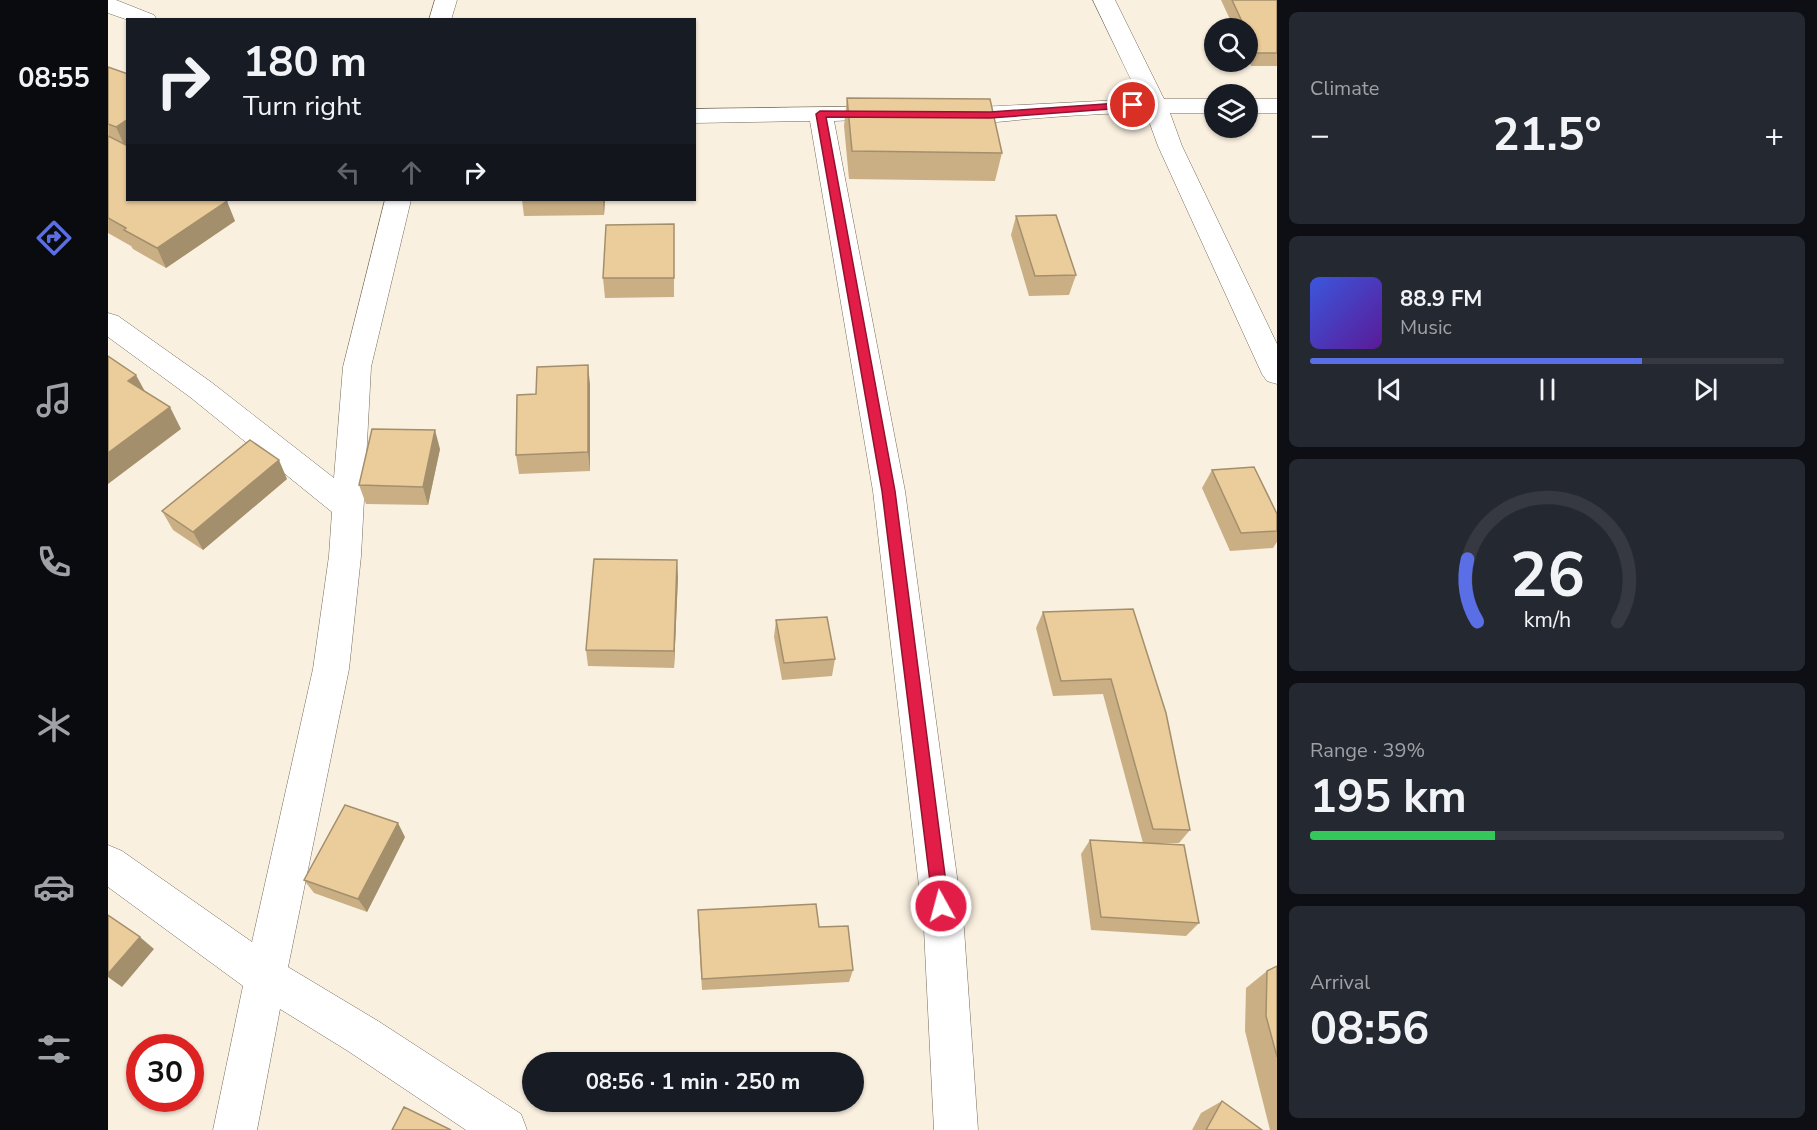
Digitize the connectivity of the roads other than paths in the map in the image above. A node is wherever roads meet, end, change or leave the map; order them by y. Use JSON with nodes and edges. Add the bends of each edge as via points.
{"nodes":[{"id":1,"x":446,"y":0,"type":"edge"},
{"id":2,"x":1104,"y":0,"type":"edge"},
{"id":3,"x":108,"y":5,"type":"edge"},
{"id":4,"x":141,"y":18,"type":"edge"},
{"id":5,"x":441,"y":18,"type":"edge"},
{"id":6,"x":1155,"y":105,"type":"junction"},
{"id":7,"x":1204,"y":106,"type":"edge"},
{"id":8,"x":1258,"y":106,"type":"edge"},
{"id":9,"x":1277,"y":106,"type":"edge"},
{"id":10,"x":820,"y":114,"type":"junction"},
{"id":11,"x":696,"y":116,"type":"edge"},
{"id":12,"x":398,"y":201,"type":"edge"},
{"id":13,"x":108,"y":323,"type":"edge"},
{"id":14,"x":1274,"y":362,"type":"edge"},
{"id":15,"x":349,"y":508,"type":"junction"},
{"id":16,"x":108,"y":864,"type":"edge"},
{"id":17,"x":266,"y":977,"type":"junction"},
{"id":18,"x":235,"y":1130,"type":"edge"},
{"id":19,"x":505,"y":1130,"type":"edge"},
{"id":20,"x":956,"y":1130,"type":"edge"}],
"edges":[{"from":1,"to":5,"type":"street"},
{"from":2,"to":6,"type":"street"},
{"from":3,"to":4,"type":"street"},
{"from":6,"to":7,"type":"street"},
{"from":6,"to":10,"type":"street","via":[[990,115]]},
{"from":6,"to":14,"type":"street","via":[[1170,146]]},
{"from":8,"to":9,"type":"street"},
{"from":10,"to":11,"type":"street"},
{"from":10,"to":20,"type":"street","via":[[889,491],[944,929]]},
{"from":12,"to":15,"type":"street","via":[[357,367]]},
{"from":13,"to":15,"type":"street","via":[[238,418]]},
{"from":15,"to":17,"type":"street","via":[[331,669]]},
{"from":16,"to":17,"type":"street"},
{"from":17,"to":18,"type":"street"},
{"from":17,"to":19,"type":"street"}]}
